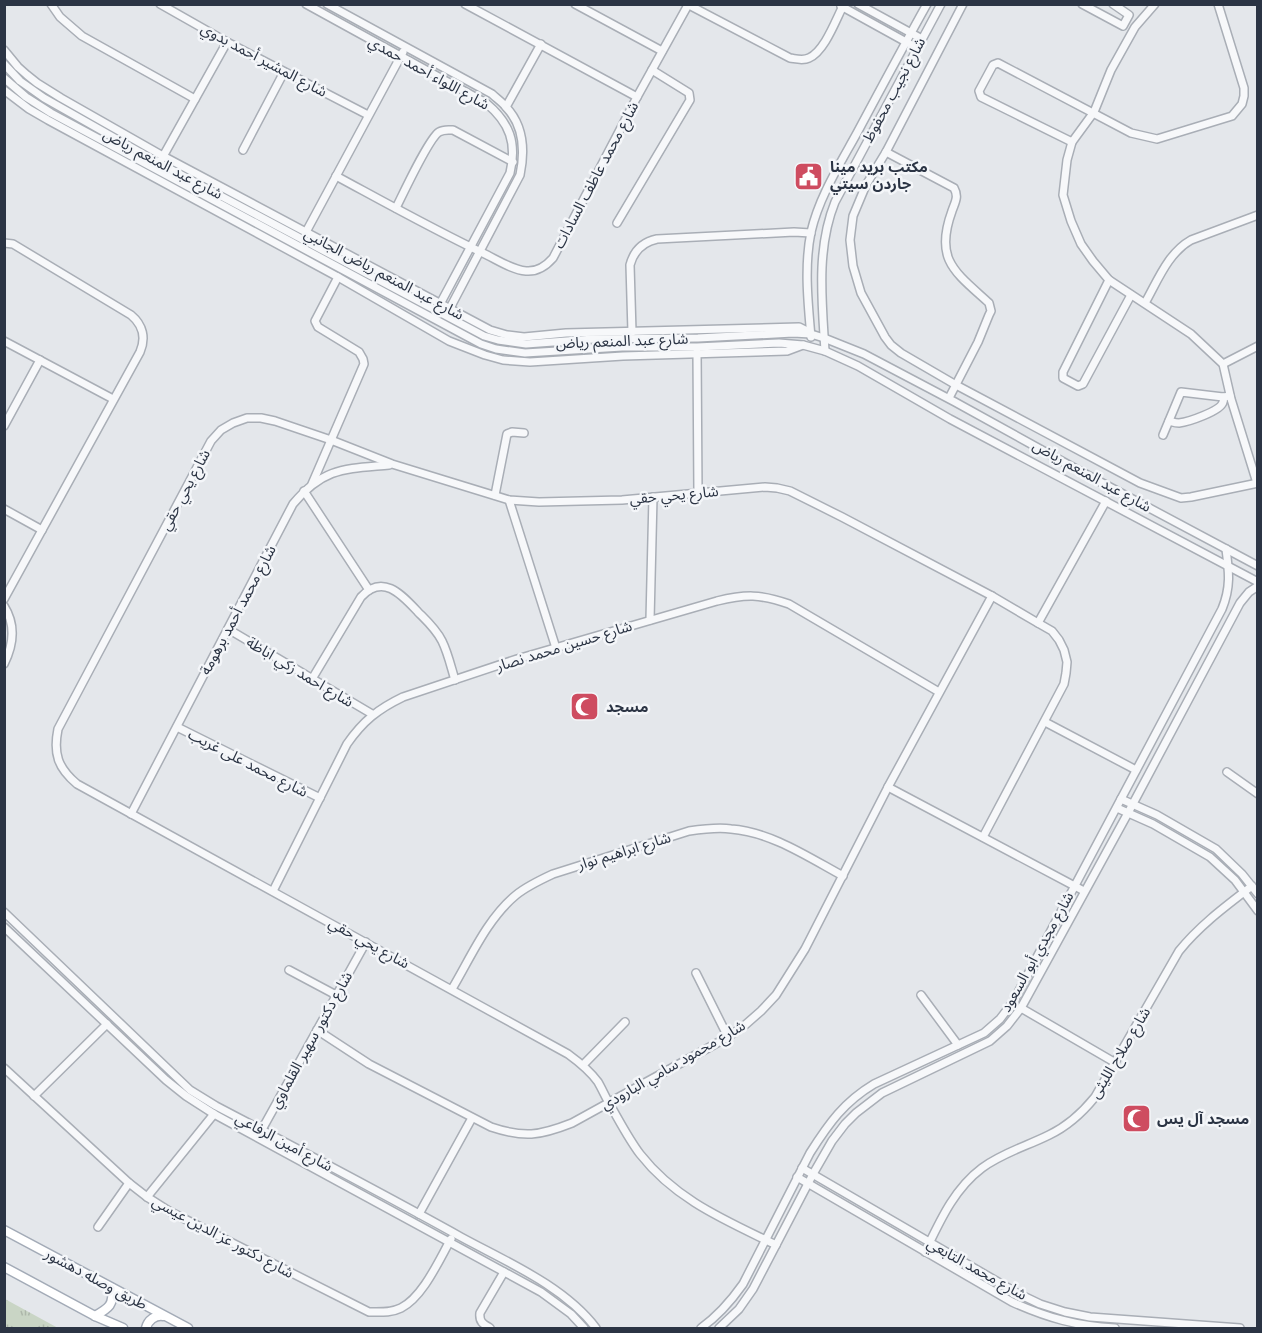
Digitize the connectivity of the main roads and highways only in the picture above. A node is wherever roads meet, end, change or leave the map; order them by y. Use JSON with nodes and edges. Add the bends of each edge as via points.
{"nodes":[{"id":1,"x":4,"y":1230,"type":"edge"},
{"id":2,"x":4,"y":1267,"type":"edge"},
{"id":3,"x":112,"y":1288,"type":"junction"},
{"id":4,"x":95,"y":1316,"type":"junction"},
{"id":5,"x":164,"y":1316,"type":"junction"},
{"id":6,"x":123,"y":1329,"type":"edge"},
{"id":7,"x":146,"y":1329,"type":"edge"},
{"id":8,"x":188,"y":1329,"type":"edge"}],
"edges":[{"from":1,"to":3,"type":"main road","name":"طريق وصله دهشور"},
{"from":2,"to":4,"type":"main road","name":"طريق وصله دهشور"},
{"from":3,"to":4,"type":"main road","via":[[110,1305]]},
{"from":3,"to":5,"type":"main road","name":"طريق وصله دهشور"},
{"from":4,"to":6,"type":"main road","name":"طريق وصله دهشور"},
{"from":5,"to":7,"type":"main road","via":[[151,1319]]},
{"from":5,"to":8,"type":"main road","name":"طريق وصله دهشور"}]}
